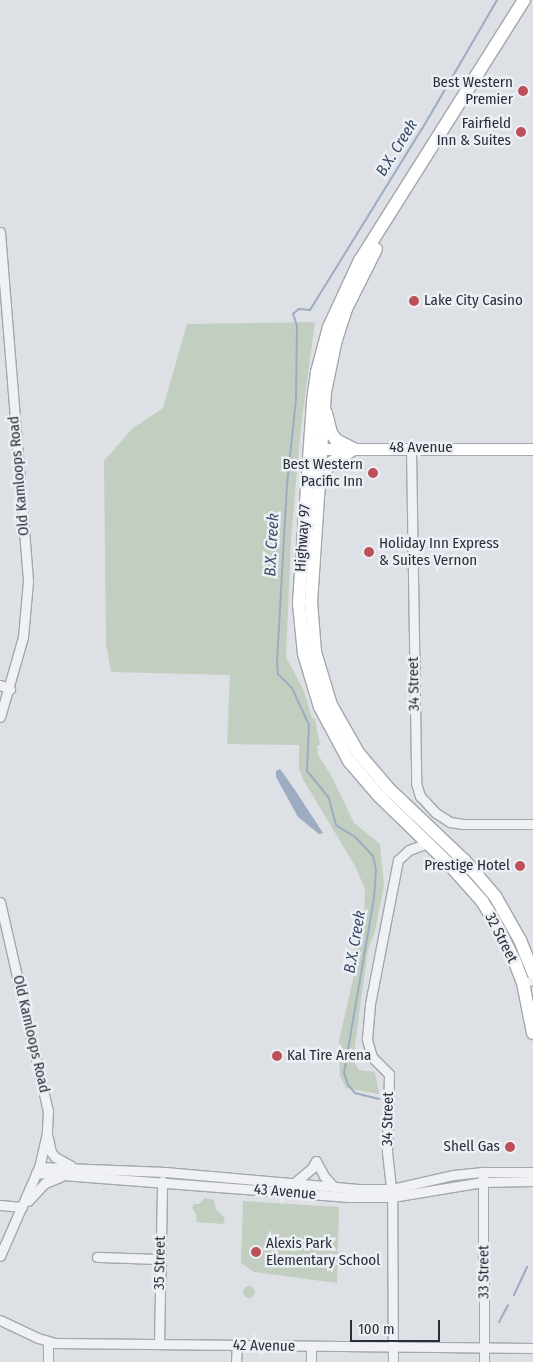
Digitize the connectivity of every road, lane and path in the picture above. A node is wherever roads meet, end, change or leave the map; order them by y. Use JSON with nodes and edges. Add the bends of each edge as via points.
{"nodes":[{"id":1,"x":524,"y":0,"type":"edge"},
{"id":2,"x":533,"y":2,"type":"edge"},
{"id":3,"x":437,"y":144,"type":"junction"},
{"id":4,"x":0,"y":232,"type":"edge"},
{"id":5,"x":324,"y":400,"type":"junction"},
{"id":6,"x":412,"y":448,"type":"junction"},
{"id":7,"x":314,"y":449,"type":"junction"},
{"id":8,"x":354,"y":449,"type":"junction"},
{"id":9,"x":533,"y":449,"type":"edge"},
{"id":10,"x":317,"y":493,"type":"junction"},
{"id":11,"x":0,"y":685,"type":"edge"},
{"id":12,"x":10,"y":689,"type":"junction"},
{"id":13,"x":0,"y":717,"type":"edge"},
{"id":14,"x":533,"y":824,"type":"edge"},
{"id":15,"x":427,"y":843,"type":"junction"},
{"id":16,"x":464,"y":860,"type":"joint"},
{"id":17,"x":482,"y":901,"type":"joint"},
{"id":18,"x":0,"y":902,"type":"edge"},
{"id":19,"x":533,"y":973,"type":"edge"},
{"id":20,"x":528,"y":982,"type":"edge"},
{"id":21,"x":533,"y":1033,"type":"edge"},
{"id":22,"x":47,"y":1133,"type":"junction"},
{"id":23,"x":74,"y":1167,"type":"junction"},
{"id":24,"x":38,"y":1170,"type":"junction"},
{"id":25,"x":483,"y":1172,"type":"junction"},
{"id":26,"x":533,"y":1172,"type":"edge"},
{"id":27,"x":66,"y":1176,"type":"junction"},
{"id":28,"x":533,"y":1180,"type":"edge"},
{"id":29,"x":162,"y":1181,"type":"junction"},
{"id":30,"x":483,"y":1182,"type":"junction"},
{"id":31,"x":293,"y":1184,"type":"junction"},
{"id":32,"x":334,"y":1187,"type":"junction"},
{"id":33,"x":392,"y":1193,"type":"junction"},
{"id":34,"x":0,"y":1205,"type":"edge"},
{"id":35,"x":20,"y":1210,"type":"junction"},
{"id":36,"x":0,"y":1256,"type":"edge"},
{"id":37,"x":97,"y":1257,"type":"dead end"},
{"id":38,"x":160,"y":1259,"type":"junction"},
{"id":39,"x":0,"y":1320,"type":"edge"},
{"id":40,"x":48,"y":1342,"type":"junction"},
{"id":41,"x":159,"y":1344,"type":"junction"},
{"id":42,"x":237,"y":1345,"type":"junction"},
{"id":43,"x":311,"y":1347,"type":"junction"},
{"id":44,"x":394,"y":1348,"type":"junction"},
{"id":45,"x":484,"y":1348,"type":"junction"},
{"id":46,"x":533,"y":1348,"type":"edge"},
{"id":47,"x":48,"y":1362,"type":"edge"},
{"id":48,"x":236,"y":1362,"type":"edge"},
{"id":49,"x":311,"y":1362,"type":"edge"},
{"id":50,"x":393,"y":1362,"type":"edge"},
{"id":51,"x":484,"y":1362,"type":"edge"}],
"edges":[{"from":1,"to":3,"type":"highway"},
{"from":2,"to":3,"type":"highway"},
{"from":3,"to":5,"type":"highway","name":"Highway 97","via":[[346,309],[336,339]]},
{"from":3,"to":7,"type":"highway","name":"Highway 97","via":[[360,260],[329,327],[317,372]]},
{"from":4,"to":12,"type":"street","name":"Old Kamloops Road","via":[[28,581],[24,637]]},
{"from":5,"to":7,"type":"highway","name":"Highway 97"},
{"from":5,"to":8,"type":"highway","via":[[331,433],[336,440]]},
{"from":6,"to":8,"type":"main road","name":"48 Avenue"},
{"from":6,"to":9,"type":"main road","name":"48 Avenue"},
{"from":6,"to":14,"type":"street","name":"34 Street","via":[[415,754],[420,796],[450,822]]},
{"from":7,"to":8,"type":"main road","name":"48 Avenue"},
{"from":7,"to":10,"type":"highway","name":"Highway 97"},
{"from":7,"to":15,"type":"highway","name":"Highway 97","via":[[299,604],[304,654],[320,707],[349,761]]},
{"from":8,"to":10,"type":"highway","via":[[329,464]]},
{"from":10,"to":16,"type":"highway","name":"Highway 97","via":[[311,602],[315,652],[331,706],[359,754],[388,788]]},
{"from":11,"to":12,"type":"street"},
{"from":12,"to":13,"type":"street","name":"Old Kamloops Road"},
{"from":15,"to":17,"type":"highway","name":"Highway 97"},
{"from":15,"to":33,"type":"street","name":"34 Street","via":[[410,850],[398,860],[370,1004],[368,1038],[372,1057],[389,1074],[387,1152]]},
{"from":16,"to":19,"type":"highway","name":"32 Street","via":[[495,896],[520,940]]},
{"from":17,"to":20,"type":"highway","name":"32 Street"},
{"from":18,"to":22,"type":"street","name":"Old Kamloops Road","via":[[48,1111]]},
{"from":20,"to":21,"type":"highway","name":"32 Street"},
{"from":22,"to":23,"type":"street","via":[[51,1152],[63,1163]]},
{"from":22,"to":24,"type":"street","name":"Old Kamloops Road"},
{"from":23,"to":24,"type":"street","name":"43 Avenue"},
{"from":23,"to":31,"type":"street","name":"43 Avenue"},
{"from":24,"to":27,"type":"street","name":"43 Avenue"},
{"from":24,"to":35,"type":"street","name":"Old Kamloops Road"},
{"from":25,"to":26,"type":"street","name":"43 Avenue"},
{"from":25,"to":30,"type":"street","name":"33 Street"},
{"from":25,"to":33,"type":"street","name":"43 Avenue","via":[[453,1175]]},
{"from":27,"to":29,"type":"street","name":"43 Avenue"},
{"from":27,"to":35,"type":"street","via":[[45,1182]]},
{"from":28,"to":30,"type":"street","name":"43 Avenue"},
{"from":29,"to":33,"type":"street","name":"43 Avenue","via":[[349,1197]]},
{"from":29,"to":38,"type":"street","name":"35 Street"},
{"from":30,"to":33,"type":"street","name":"43 Avenue"},
{"from":30,"to":45,"type":"street","name":"33 Street"},
{"from":31,"to":32,"type":"street","name":"43 Avenue"},
{"from":31,"to":32,"type":"street","via":[[312,1168],[316,1160]]},
{"from":32,"to":33,"type":"street","name":"43 Avenue"},
{"from":33,"to":44,"type":"street","name":"34 Street"},
{"from":34,"to":35,"type":"street"},
{"from":35,"to":36,"type":"street"},
{"from":37,"to":38,"type":"street"},
{"from":38,"to":41,"type":"street","name":"35 Street"},
{"from":39,"to":40,"type":"street","name":"42 Avenue"},
{"from":40,"to":41,"type":"street","name":"42 Avenue"},
{"from":40,"to":47,"type":"street"},
{"from":41,"to":42,"type":"street","name":"42 Avenue"},
{"from":42,"to":43,"type":"street","name":"42 Avenue"},
{"from":42,"to":48,"type":"street"},
{"from":43,"to":44,"type":"street","name":"42 Avenue"},
{"from":43,"to":49,"type":"street"},
{"from":44,"to":45,"type":"street","name":"42 Avenue"},
{"from":44,"to":50,"type":"street","name":"34 Street"},
{"from":45,"to":46,"type":"street","name":"42 Avenue"},
{"from":45,"to":51,"type":"street","name":"33 Street"}]}
